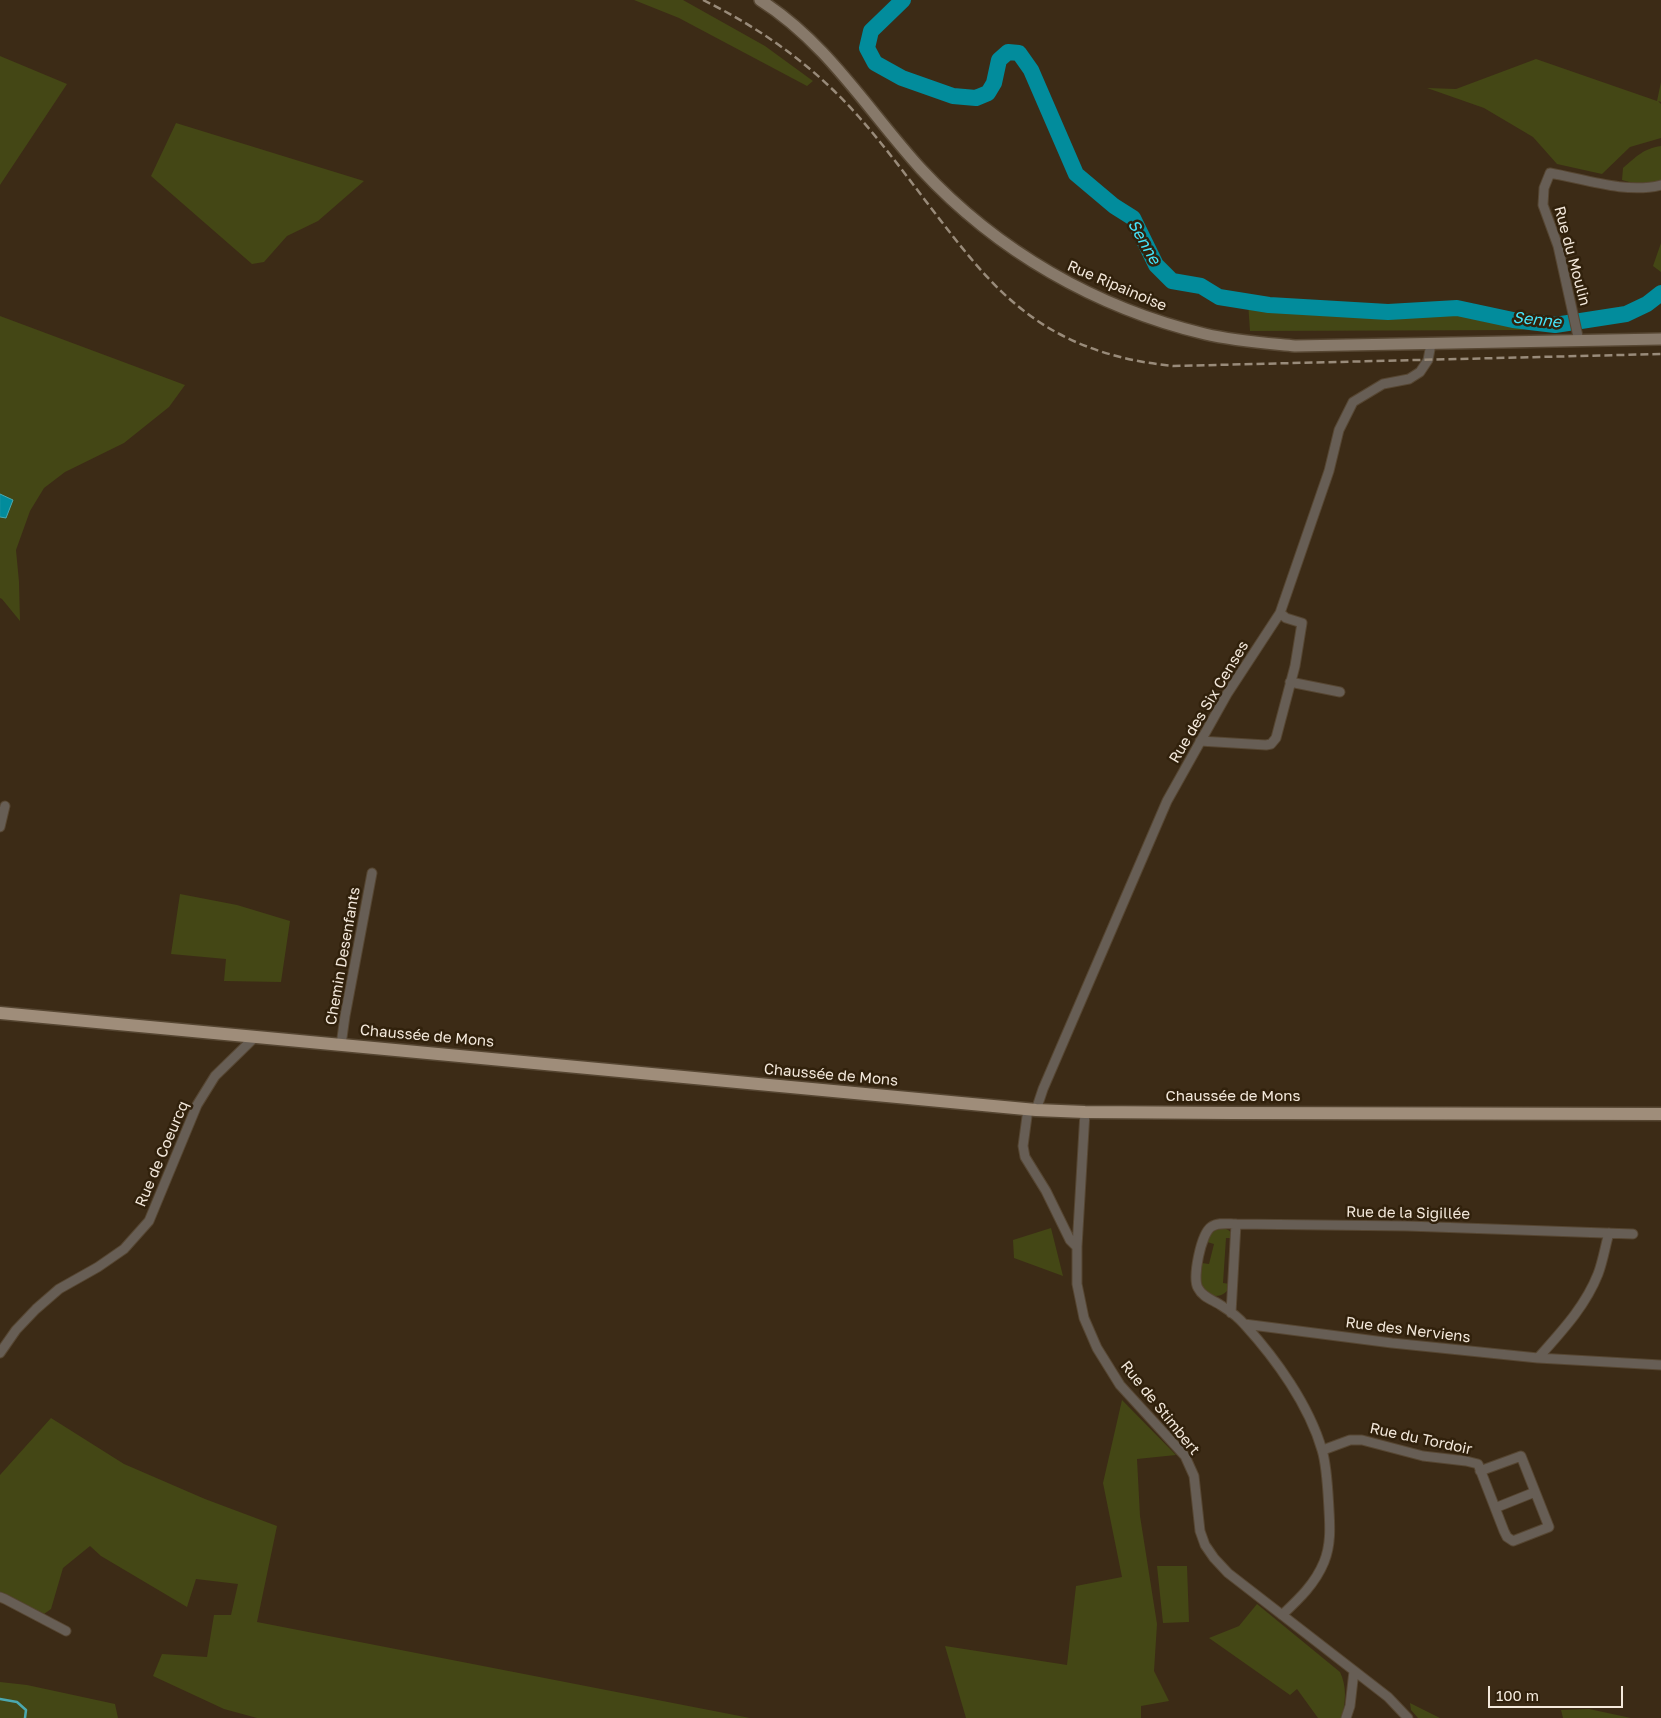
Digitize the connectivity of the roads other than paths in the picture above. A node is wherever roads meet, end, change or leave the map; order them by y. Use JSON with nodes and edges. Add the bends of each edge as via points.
{"nodes":[{"id":1,"x":760,"y":0,"type":"edge"},
{"id":2,"x":1661,"y":185,"type":"edge"},
{"id":3,"x":1578,"y":336,"type":"junction"},
{"id":4,"x":1661,"y":339,"type":"edge"},
{"id":5,"x":1431,"y":344,"type":"junction"},
{"id":6,"x":1280,"y":613,"type":"junction"},
{"id":7,"x":1290,"y":682,"type":"junction"},
{"id":8,"x":1340,"y":692,"type":"dead end"},
{"id":9,"x":1200,"y":741,"type":"junction"},
{"id":10,"x":5,"y":806,"type":"dead end"},
{"id":11,"x":0,"y":827,"type":"edge"},
{"id":12,"x":372,"y":873,"type":"dead end"},
{"id":13,"x":0,"y":1012,"type":"edge"},
{"id":14,"x":255,"y":1037,"type":"junction"},
{"id":15,"x":341,"y":1045,"type":"junction"},
{"id":16,"x":1032,"y":1110,"type":"junction"},
{"id":17,"x":1086,"y":1112,"type":"junction"},
{"id":18,"x":1661,"y":1114,"type":"edge"},
{"id":19,"x":1236,"y":1224,"type":"junction"},
{"id":20,"x":1609,"y":1233,"type":"junction"},
{"id":21,"x":1633,"y":1234,"type":"dead end"},
{"id":22,"x":1077,"y":1247,"type":"junction"},
{"id":23,"x":1231,"y":1313,"type":"junction"},
{"id":24,"x":1244,"y":1324,"type":"junction"},
{"id":25,"x":0,"y":1354,"type":"edge"},
{"id":26,"x":1538,"y":1358,"type":"junction"},
{"id":27,"x":1661,"y":1365,"type":"edge"},
{"id":28,"x":1323,"y":1450,"type":"junction"},
{"id":29,"x":1480,"y":1471,"type":"junction"},
{"id":30,"x":1535,"y":1492,"type":"junction"},
{"id":31,"x":1494,"y":1508,"type":"junction"},
{"id":32,"x":0,"y":1598,"type":"edge"},
{"id":33,"x":1282,"y":1615,"type":"junction"},
{"id":34,"x":66,"y":1631,"type":"dead end"},
{"id":35,"x":1354,"y":1671,"type":"junction"},
{"id":36,"x":1346,"y":1718,"type":"edge"},
{"id":37,"x":1408,"y":1718,"type":"edge"}],
"edges":[{"from":1,"to":5,"type":"street","name":"Rue Ripainoise","via":[[800,30],[838,69],[921,169],[956,204],[1012,249],[1084,292],[1164,323],[1254,342],[1295,346]]},
{"from":2,"to":3,"type":"street","name":"Rue du Moulin","via":[[1617,186],[1550,173],[1544,188],[1543,205],[1558,246]]},
{"from":3,"to":4,"type":"street","name":"Rue Ripainoise"},
{"from":3,"to":5,"type":"street","name":"Rue Ripainoise"},
{"from":5,"to":6,"type":"street","name":"Rue des Six Censes","via":[[1428,360],[1420,372],[1409,379],[1383,384],[1353,402],[1339,430],[1329,471]]},
{"from":6,"to":7,"type":"street","via":[[1302,623]]},
{"from":6,"to":9,"type":"street","name":"Rue des Six Censes"},
{"from":7,"to":8,"type":"street"},
{"from":7,"to":9,"type":"street","via":[[1276,738],[1271,744]]},
{"from":9,"to":16,"type":"street","name":"Rue des Six Censes","via":[[1166,801]]},
{"from":10,"to":11,"type":"street"},
{"from":12,"to":15,"type":"street","name":"Chemin Desenfants"},
{"from":13,"to":14,"type":"main road","name":"Chaussée de Mons"},
{"from":14,"to":15,"type":"main road","name":"Chaussée de Mons"},
{"from":14,"to":25,"type":"street","name":"Rue de Coeurcq","via":[[215,1076],[197,1105],[148,1221],[124,1249],[59,1289],[36,1309]]},
{"from":15,"to":16,"type":"main road","name":"Chaussée de Mons"},
{"from":16,"to":17,"type":"main road","name":"Chaussée de Mons"},
{"from":16,"to":22,"type":"street","via":[[1023,1146],[1025,1157],[1070,1240]]},
{"from":17,"to":18,"type":"main road","name":"Chaussée de Mons"},
{"from":17,"to":22,"type":"street","name":"Rue de Stimbert"},
{"from":19,"to":20,"type":"street","name":"Rue de la Sigillée"},
{"from":19,"to":23,"type":"street"},
{"from":19,"to":23,"type":"street","name":"Rue de la Sigillée","via":[[1215,1225],[1208,1230],[1195,1280],[1202,1294]]},
{"from":20,"to":21,"type":"street","name":"Rue de la Sigillée"},
{"from":20,"to":26,"type":"street","via":[[1598,1274],[1587,1297]]},
{"from":22,"to":33,"type":"street","name":"Rue de Stimbert","via":[[1077,1284],[1084,1318],[1097,1348],[1120,1385],[1185,1456],[1194,1476],[1200,1531],[1205,1545],[1228,1573]]},
{"from":23,"to":24,"type":"street"},
{"from":24,"to":26,"type":"street","name":"Rue des Nerviens"},
{"from":24,"to":28,"type":"street","via":[[1290,1381]]},
{"from":26,"to":27,"type":"street","name":"Rue des Nerviens"},
{"from":28,"to":29,"type":"street","name":"Rue du Tordoir","via":[[1350,1440],[1362,1440],[1424,1456],[1466,1460],[1478,1464]]},
{"from":28,"to":33,"type":"street","via":[[1329,1501],[1328,1548],[1316,1578]]},
{"from":29,"to":30,"type":"street","name":"Rue du Tordoir","via":[[1521,1456]]},
{"from":29,"to":31,"type":"street","name":"Rue du Tordoir"},
{"from":30,"to":31,"type":"street"},
{"from":30,"to":31,"type":"street","name":"Rue du Tordoir","via":[[1549,1527],[1513,1541],[1507,1537]]},
{"from":32,"to":34,"type":"street"},
{"from":33,"to":35,"type":"street","name":"Rue de Stimbert"},
{"from":35,"to":36,"type":"street"},
{"from":35,"to":37,"type":"street","name":"Rue de Stimbert","via":[[1388,1697]]}]}
